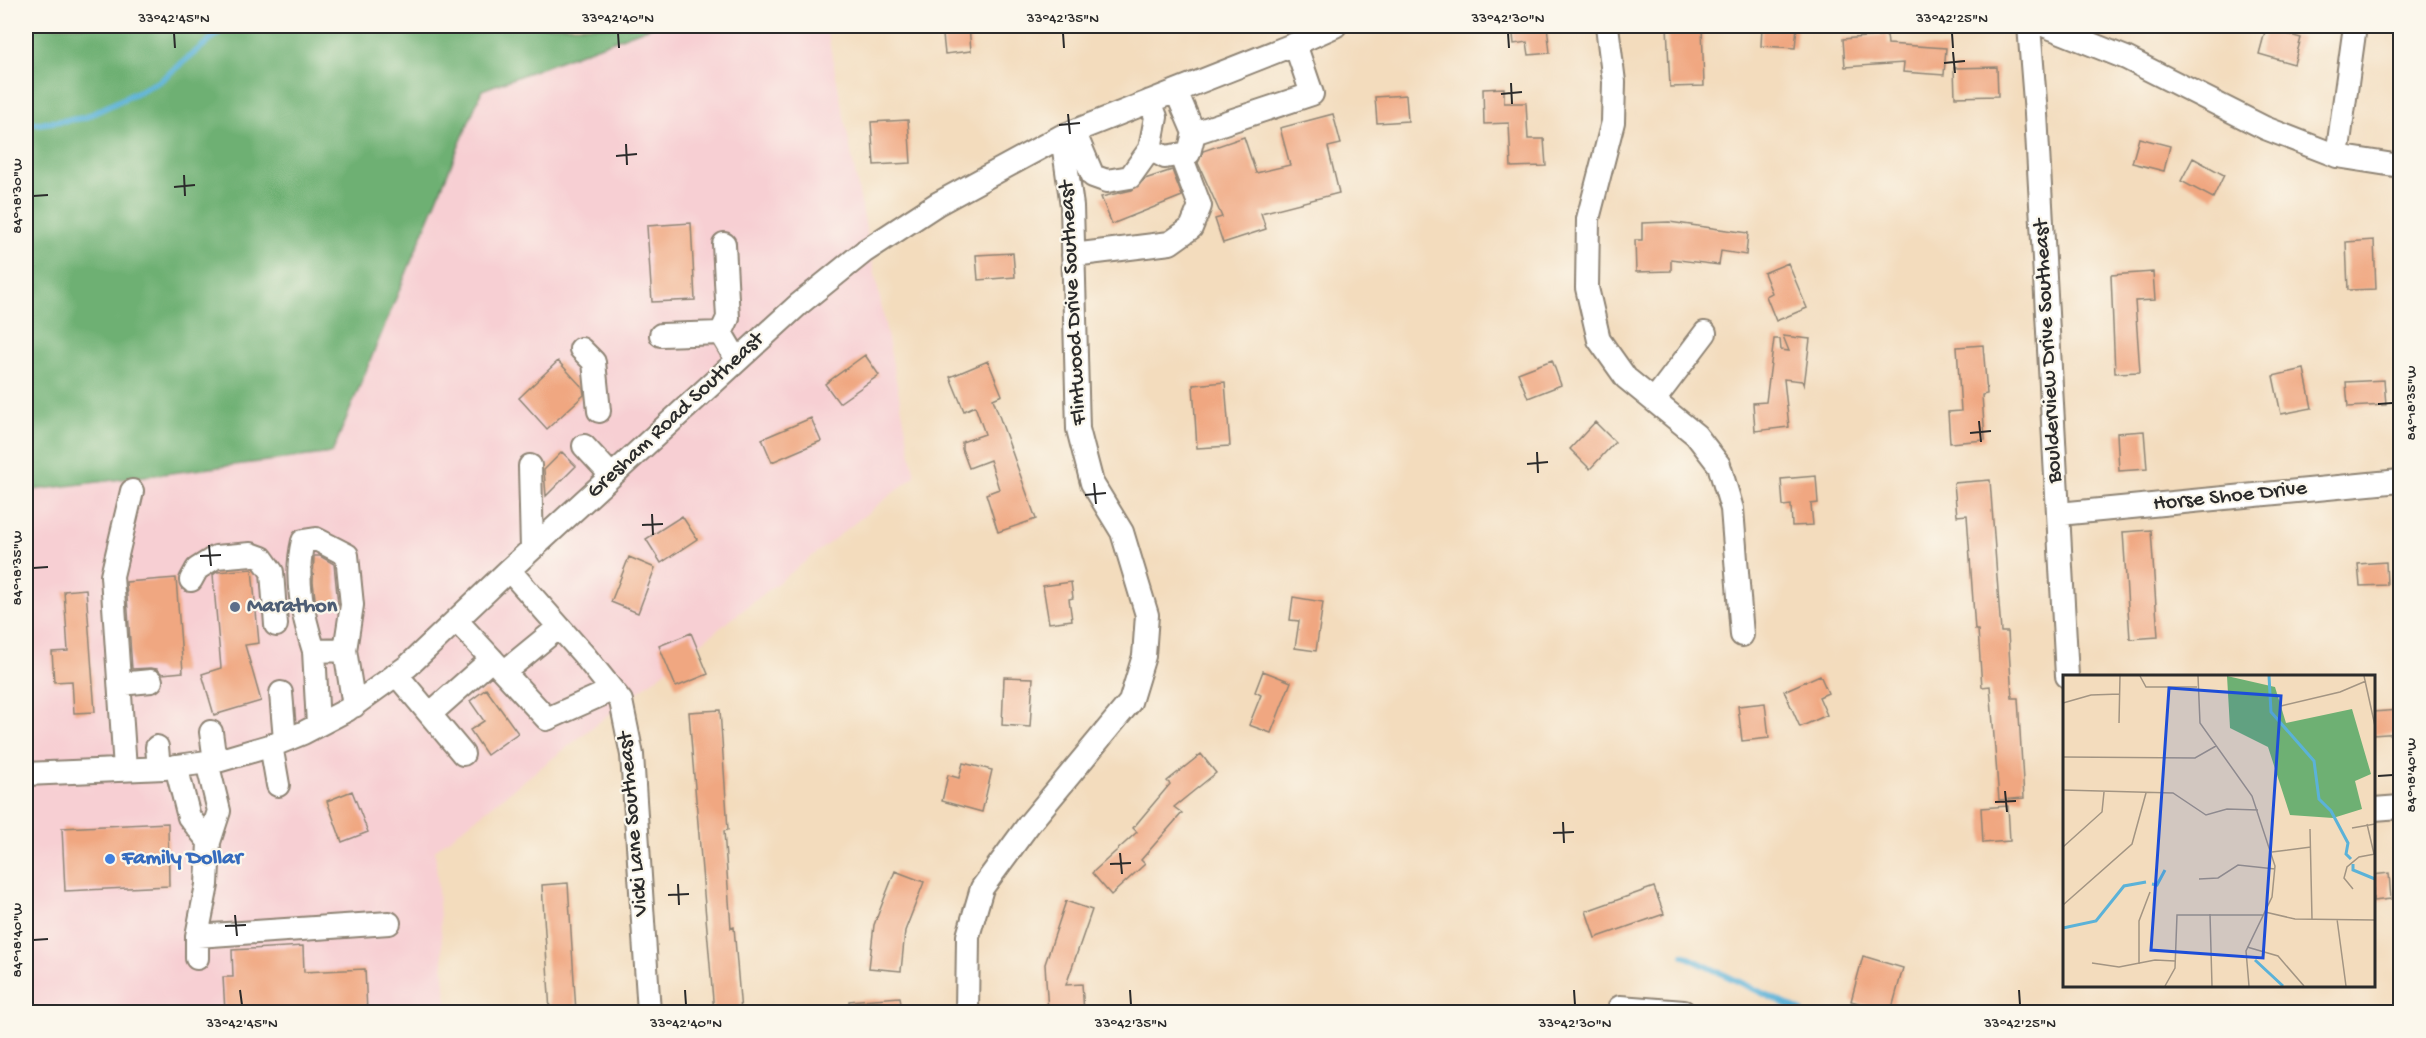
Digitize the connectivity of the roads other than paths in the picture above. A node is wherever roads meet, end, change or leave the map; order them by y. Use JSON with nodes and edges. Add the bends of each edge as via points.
{"nodes":[{"id":1,"x":1335,"y":26,"type":"edge"},
{"id":2,"x":1607,"y":26,"type":"edge"},
{"id":3,"x":2029,"y":26,"type":"edge"},
{"id":4,"x":2046,"y":26,"type":"edge"},
{"id":5,"x":2355,"y":26,"type":"edge"},
{"id":6,"x":1295,"y":44,"type":"junction"},
{"id":7,"x":1176,"y":91,"type":"junction"},
{"id":8,"x":1150,"y":101,"type":"junction"},
{"id":9,"x":1194,"y":133,"type":"junction"},
{"id":10,"x":1068,"y":134,"type":"junction"},
{"id":11,"x":1149,"y":149,"type":"junction"},
{"id":12,"x":1181,"y":156,"type":"junction"},
{"id":13,"x":2337,"y":156,"type":"junction"},
{"id":14,"x":2400,"y":166,"type":"edge"},
{"id":15,"x":724,"y":244,"type":"dead end"},
{"id":16,"x":1073,"y":255,"type":"junction"},
{"id":17,"x":721,"y":333,"type":"junction"},
{"id":18,"x":1705,"y":333,"type":"dead end"},
{"id":19,"x":661,"y":335,"type":"dead end"},
{"id":20,"x":581,"y":349,"type":"dead end"},
{"id":21,"x":737,"y":360,"type":"junction"},
{"id":22,"x":1655,"y":399,"type":"junction"},
{"id":23,"x":599,"y":411,"type":"dead end"},
{"id":24,"x":584,"y":446,"type":"dead end"},
{"id":25,"x":530,"y":466,"type":"dead end"},
{"id":26,"x":611,"y":475,"type":"junction"},
{"id":27,"x":2400,"y":481,"type":"edge"},
{"id":28,"x":132,"y":491,"type":"dead end"},
{"id":29,"x":2059,"y":514,"type":"junction"},
{"id":30,"x":532,"y":549,"type":"junction"},
{"id":31,"x":509,"y":570,"type":"junction"},
{"id":32,"x":191,"y":580,"type":"dead end"},
{"id":33,"x":456,"y":620,"type":"junction"},
{"id":34,"x":276,"y":625,"type":"dead end"},
{"id":35,"x":559,"y":627,"type":"junction"},
{"id":36,"x":1742,"y":635,"type":"dead end"},
{"id":37,"x":345,"y":650,"type":"junction"},
{"id":38,"x":314,"y":651,"type":"junction"},
{"id":39,"x":498,"y":666,"type":"junction"},
{"id":40,"x":396,"y":674,"type":"junction"},
{"id":41,"x":2067,"y":675,"type":"edge"},
{"id":42,"x":151,"y":681,"type":"dead end"},
{"id":43,"x":120,"y":684,"type":"junction"},
{"id":44,"x":612,"y":690,"type":"junction"},
{"id":45,"x":281,"y":693,"type":"dead end"},
{"id":46,"x":354,"y":706,"type":"junction"},
{"id":47,"x":430,"y":714,"type":"junction"},
{"id":48,"x":318,"y":725,"type":"junction"},
{"id":49,"x":211,"y":732,"type":"dead end"},
{"id":50,"x":278,"y":743,"type":"junction"},
{"id":51,"x":463,"y":754,"type":"dead end"},
{"id":52,"x":164,"y":760,"type":"junction"},
{"id":53,"x":211,"y":761,"type":"junction"},
{"id":54,"x":126,"y":770,"type":"junction"},
{"id":55,"x":26,"y":774,"type":"edge"},
{"id":56,"x":278,"y":785,"type":"dead end"},
{"id":57,"x":2400,"y":807,"type":"edge"},
{"id":58,"x":2375,"y":809,"type":"edge"},
{"id":59,"x":209,"y":842,"type":"junction"},
{"id":60,"x":388,"y":923,"type":"dead end"},
{"id":61,"x":1620,"y":1007,"type":"dead end"},
{"id":62,"x":649,"y":1012,"type":"edge"},
{"id":63,"x":967,"y":1012,"type":"edge"},
{"id":64,"x":1684,"y":1012,"type":"edge"}],
"edges":[{"from":1,"to":6,"type":"street","name":"Gresham Road Southeast"},
{"from":2,"to":22,"type":"street","via":[[1614,82],[1613,122],[1587,219],[1587,288],[1599,340],[1626,378]]},
{"from":3,"to":29,"type":"street","name":"Boulderview Drive Southeast"},
{"from":4,"to":13,"type":"street","via":[[2126,58],[2265,128]]},
{"from":5,"to":13,"type":"street"},
{"from":6,"to":7,"type":"street","name":"Gresham Road Southeast"},
{"from":6,"to":9,"type":"street","via":[[1312,94]]},
{"from":7,"to":8,"type":"street","name":"Gresham Road Southeast"},
{"from":7,"to":9,"type":"street"},
{"from":8,"to":10,"type":"street","name":"Gresham Road Southeast"},
{"from":8,"to":11,"type":"street","via":[[1156,117]]},
{"from":9,"to":12,"type":"street","via":[[1188,153]]},
{"from":10,"to":11,"type":"street","via":[[1094,176],[1107,181],[1130,177]]},
{"from":10,"to":16,"type":"street","name":"Flintwood Drive Southeast"},
{"from":10,"to":21,"type":"street","name":"Gresham Road Southeast","via":[[937,204],[865,251],[798,304]]},
{"from":11,"to":12,"type":"street","via":[[1165,157]]},
{"from":12,"to":16,"type":"street","via":[[1200,206],[1191,228],[1170,243]]},
{"from":13,"to":14,"type":"street"},
{"from":15,"to":17,"type":"street","via":[[728,318]]},
{"from":16,"to":63,"type":"street","name":"Flintwood Drive Southeast","via":[[1078,429],[1092,483],[1122,532],[1148,615],[1144,656],[1130,702],[1029,824],[982,888],[968,936]]},
{"from":17,"to":19,"type":"street"},
{"from":17,"to":21,"type":"street"},
{"from":18,"to":22,"type":"street"},
{"from":20,"to":23,"type":"street","via":[[594,362]]},
{"from":21,"to":26,"type":"street","name":"Gresham Road Southeast"},
{"from":22,"to":36,"type":"street","via":[[1696,435],[1719,465],[1732,509]]},
{"from":24,"to":26,"type":"street"},
{"from":25,"to":30,"type":"street"},
{"from":26,"to":30,"type":"street","name":"Gresham Road Southeast"},
{"from":27,"to":29,"type":"street","name":"Horse Shoe Drive"},
{"from":28,"to":43,"type":"street","via":[[112,576]]},
{"from":29,"to":41,"type":"street","name":"Boulderview Drive Southeast"},
{"from":30,"to":31,"type":"street","name":"Gresham Road Southeast"},
{"from":31,"to":33,"type":"street","name":"Gresham Road Southeast"},
{"from":31,"to":35,"type":"street","name":"Vicki Lane Southeast"},
{"from":32,"to":34,"type":"street","via":[[197,569],[216,556],[251,554],[262,558],[272,572]]},
{"from":33,"to":39,"type":"street"},
{"from":33,"to":40,"type":"street","name":"Gresham Road Southeast"},
{"from":35,"to":39,"type":"street"},
{"from":35,"to":44,"type":"street","name":"Vicki Lane Southeast"},
{"from":37,"to":38,"type":"street"},
{"from":37,"to":38,"type":"street","via":[[352,605],[347,555],[316,539],[303,541],[300,555],[302,611]]},
{"from":37,"to":46,"type":"street"},
{"from":38,"to":48,"type":"street"},
{"from":39,"to":44,"type":"street","via":[[548,719]]},
{"from":39,"to":47,"type":"street"},
{"from":40,"to":46,"type":"street","name":"Gresham Road Southeast"},
{"from":40,"to":47,"type":"street"},
{"from":42,"to":43,"type":"street"},
{"from":43,"to":54,"type":"street"},
{"from":44,"to":62,"type":"street","name":"Vicki Lane Southeast","via":[[621,701],[632,755]]},
{"from":45,"to":50,"type":"street"},
{"from":46,"to":48,"type":"street","name":"Gresham Road Southeast"},
{"from":47,"to":51,"type":"street"},
{"from":48,"to":50,"type":"street","name":"Gresham Road Southeast"},
{"from":49,"to":53,"type":"street"},
{"from":50,"to":53,"type":"street","name":"Gresham Road Southeast"},
{"from":50,"to":56,"type":"street"},
{"from":52,"to":53,"type":"street","name":"Gresham Road Southeast"},
{"from":52,"to":54,"type":"street","name":"Gresham Road Southeast"},
{"from":52,"to":59,"type":"street","via":[[189,818]]},
{"from":53,"to":59,"type":"street","via":[[219,811]]},
{"from":54,"to":55,"type":"street","name":"Gresham Road Southeast"},
{"from":57,"to":58,"type":"street"},
{"from":59,"to":60,"type":"street","via":[[197,947]]},
{"from":61,"to":64,"type":"street"}]}
